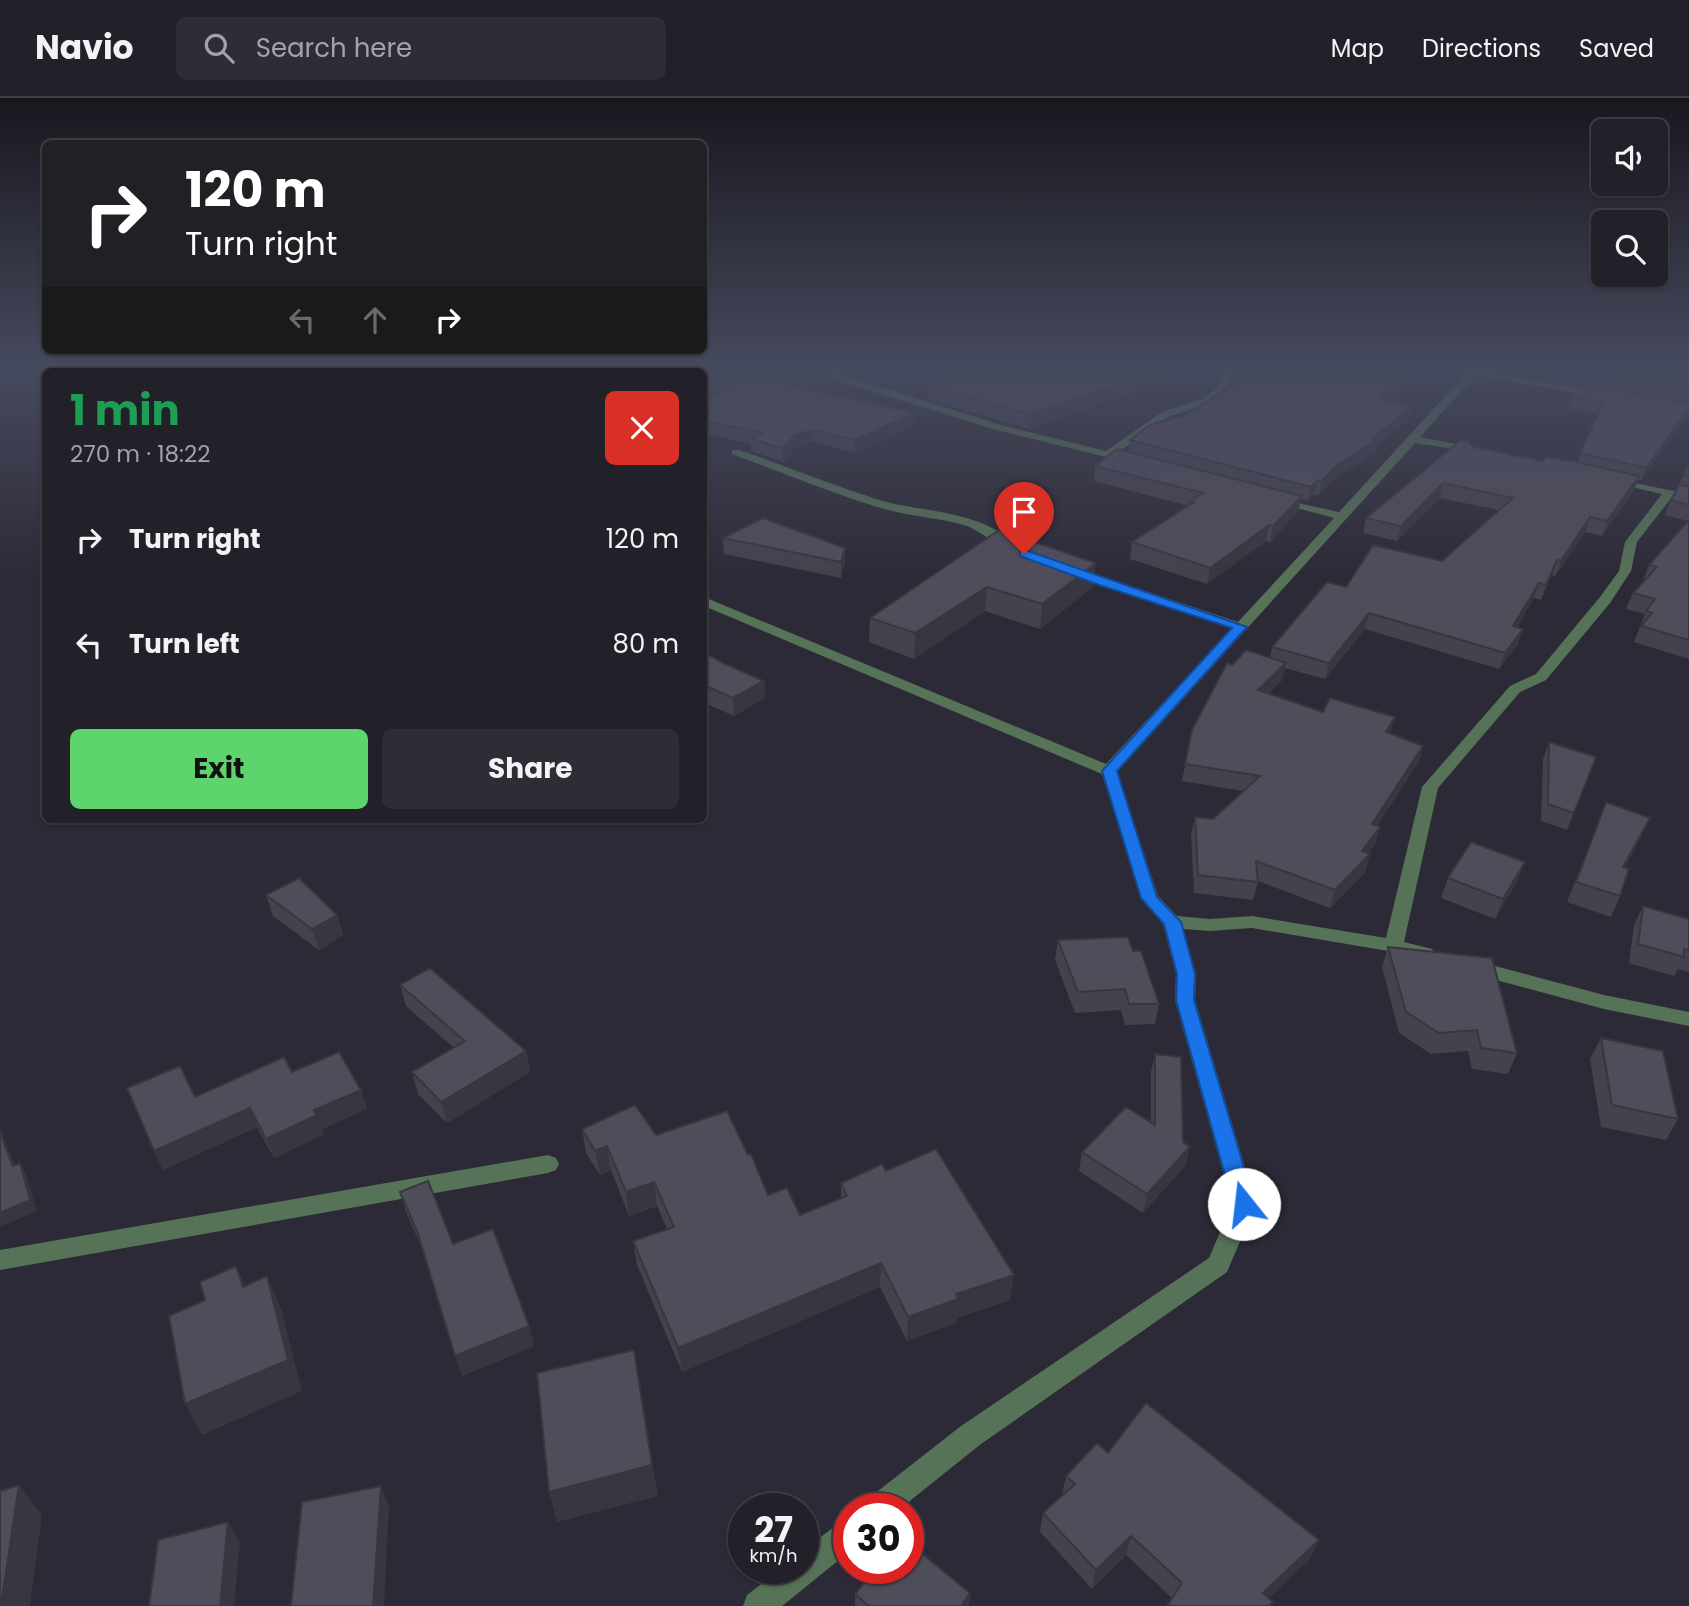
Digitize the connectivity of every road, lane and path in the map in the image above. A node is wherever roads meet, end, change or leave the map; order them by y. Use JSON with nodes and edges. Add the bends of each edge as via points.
{"nodes":[{"id":1,"x":1036,"y":436,"type":"edge"},
{"id":2,"x":1134,"y":436,"type":"edge"},
{"id":3,"x":1413,"y":436,"type":"edge"},
{"id":4,"x":1411,"y":439,"type":"junction"},
{"id":5,"x":736,"y":452,"type":"dead end"},
{"id":6,"x":1487,"y":452,"type":"edge"},
{"id":7,"x":1109,"y":454,"type":"junction"},
{"id":8,"x":1148,"y":464,"type":"edge"},
{"id":9,"x":1603,"y":478,"type":"edge"},
{"id":10,"x":1668,"y":494,"type":"junction"},
{"id":11,"x":1263,"y":495,"type":"edge"},
{"id":12,"x":1689,"y":497,"type":"edge"},
{"id":13,"x":1340,"y":516,"type":"junction"},
{"id":14,"x":1024,"y":554,"type":"edge"},
{"id":15,"x":1058,"y":566,"type":"edge"},
{"id":16,"x":707,"y":602,"type":"edge"},
{"id":17,"x":1241,"y":627,"type":"junction"},
{"id":18,"x":1109,"y":771,"type":"junction"},
{"id":19,"x":1172,"y":922,"type":"junction"},
{"id":20,"x":1394,"y":946,"type":"junction"},
{"id":21,"x":1689,"y":1019,"type":"edge"},
{"id":22,"x":548,"y":1164,"type":"dead end"},
{"id":23,"x":0,"y":1260,"type":"edge"},
{"id":24,"x":898,"y":1493,"type":"edge"},
{"id":25,"x":833,"y":1546,"type":"edge"},
{"id":26,"x":758,"y":1606,"type":"edge"}],
"edges":[{"from":1,"to":7,"type":"street"},
{"from":2,"to":7,"type":"street"},
{"from":3,"to":4,"type":"street"},
{"from":4,"to":6,"type":"street"},
{"from":4,"to":13,"type":"street"},
{"from":5,"to":14,"type":"street","via":[[895,509],[962,520]]},
{"from":7,"to":8,"type":"street"},
{"from":9,"to":10,"type":"street"},
{"from":10,"to":12,"type":"street"},
{"from":10,"to":20,"type":"street","via":[[1631,542],[1625,571],[1605,600],[1541,677],[1515,689],[1430,787]]},
{"from":11,"to":13,"type":"street"},
{"from":13,"to":17,"type":"street"},
{"from":15,"to":17,"type":"street"},
{"from":16,"to":18,"type":"street"},
{"from":17,"to":18,"type":"street"},
{"from":18,"to":19,"type":"street","via":[[1150,898]]},
{"from":19,"to":20,"type":"street","via":[[1252,922]]},
{"from":19,"to":24,"type":"street","via":[[1186,974],[1185,1000],[1244,1204],[1218,1265],[971,1435]]},
{"from":20,"to":21,"type":"street","via":[[1604,1002]]},
{"from":22,"to":23,"type":"street"},
{"from":25,"to":26,"type":"street"}]}
